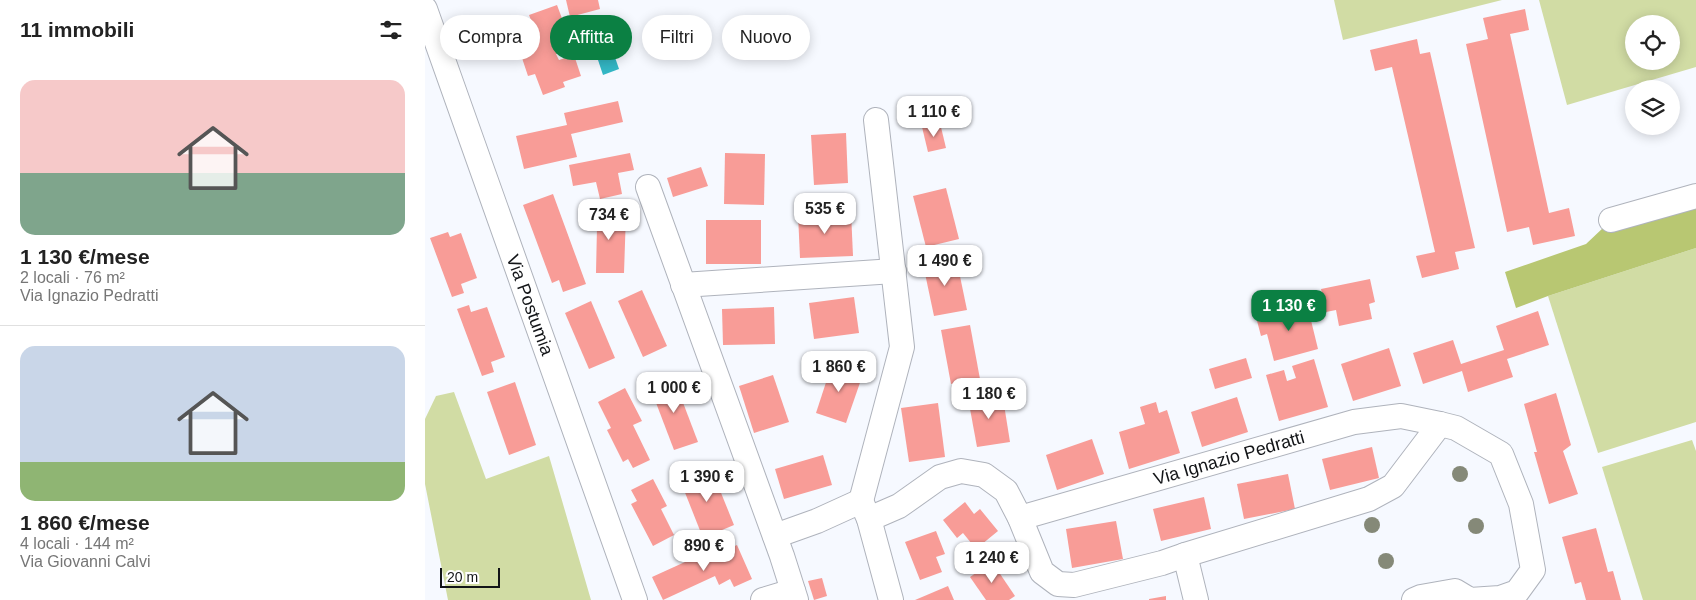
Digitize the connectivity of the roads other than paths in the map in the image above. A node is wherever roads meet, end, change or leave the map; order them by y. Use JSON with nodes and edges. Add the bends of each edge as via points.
{"nodes":[{"id":1,"x":425,"y":9,"type":"edge"},
{"id":2,"x":876,"y":120,"type":"dead end"},
{"id":3,"x":649,"y":187,"type":"dead end"},
{"id":4,"x":1696,"y":196,"type":"edge"},
{"id":5,"x":1611,"y":220,"type":"dead end"},
{"id":6,"x":894,"y":271,"type":"junction"},
{"id":7,"x":683,"y":285,"type":"junction"},
{"id":8,"x":1440,"y":424,"type":"junction"},
{"id":9,"x":865,"y":510,"type":"junction"},
{"id":10,"x":1020,"y":518,"type":"junction"},
{"id":11,"x":775,"y":536,"type":"junction"},
{"id":12,"x":1185,"y":555,"type":"junction"},
{"id":13,"x":795,"y":596,"type":"edge"},
{"id":14,"x":635,"y":600,"type":"edge"},
{"id":15,"x":763,"y":600,"type":"edge"},
{"id":16,"x":891,"y":600,"type":"edge"},
{"id":17,"x":1196,"y":600,"type":"edge"},
{"id":18,"x":1414,"y":600,"type":"edge"},
{"id":19,"x":1470,"y":600,"type":"edge"}],
"edges":[{"from":1,"to":14,"type":"street","name":"Via Postumia"},
{"from":2,"to":6,"type":"street"},
{"from":3,"to":7,"type":"street"},
{"from":4,"to":5,"type":"street"},
{"from":6,"to":7,"type":"street"},
{"from":6,"to":9,"type":"street","via":[[902,347]]},
{"from":7,"to":11,"type":"street"},
{"from":8,"to":10,"type":"street","name":"Via Ignazio Pedratti","via":[[1401,416],[1354,422]]},
{"from":8,"to":12,"type":"street","via":[[1393,486],[1369,499]]},
{"from":8,"to":19,"type":"street","name":"Via Ignazio Pedratti","via":[[1456,428],[1501,454],[1521,504],[1533,570],[1517,592],[1500,598]]},
{"from":9,"to":10,"type":"street","via":[[899,506],[940,477],[961,472],[984,475],[1007,491]]},
{"from":9,"to":11,"type":"street","via":[[817,521]]},
{"from":9,"to":16,"type":"street"},
{"from":10,"to":12,"type":"street","via":[[1042,572],[1058,584],[1073,586]]},
{"from":11,"to":13,"type":"street"},
{"from":12,"to":17,"type":"street"},
{"from":13,"to":15,"type":"street"},
{"from":18,"to":19,"type":"street","via":[[1455,591]]}]}
